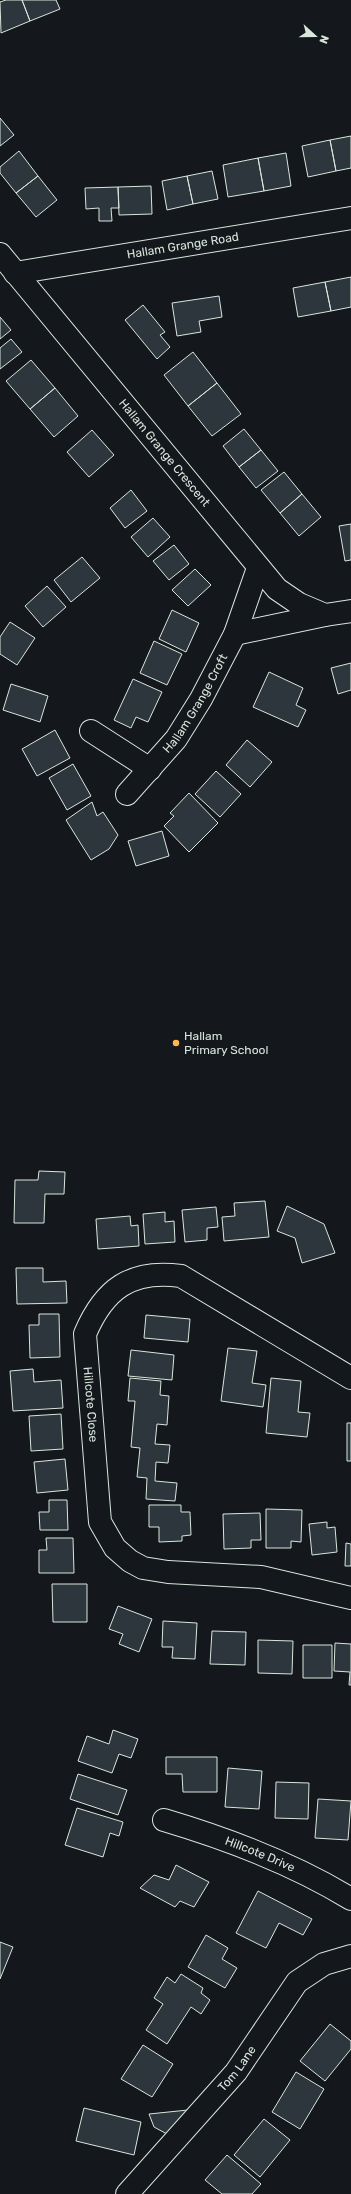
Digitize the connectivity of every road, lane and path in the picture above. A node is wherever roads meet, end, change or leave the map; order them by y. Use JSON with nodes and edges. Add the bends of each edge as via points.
{"nodes":[{"id":1,"x":351,"y":218,"type":"edge"},
{"id":2,"x":0,"y":254,"type":"edge"},
{"id":3,"x":15,"y":273,"type":"junction"},
{"id":4,"x":258,"y":568,"type":"junction"},
{"id":5,"x":351,"y":610,"type":"edge"},
{"id":6,"x":325,"y":615,"type":"junction"},
{"id":7,"x":235,"y":634,"type":"junction"},
{"id":8,"x":91,"y":731,"type":"dead end"},
{"id":9,"x":150,"y":770,"type":"junction"},
{"id":10,"x":127,"y":794,"type":"dead end"},
{"id":11,"x":351,"y":1378,"type":"edge"},
{"id":12,"x":351,"y":1598,"type":"edge"},
{"id":13,"x":164,"y":1820,"type":"dead end"},
{"id":14,"x":351,"y":1898,"type":"edge"},
{"id":15,"x":351,"y":1956,"type":"edge"},
{"id":16,"x":127,"y":2194,"type":"edge"}],
"edges":[{"from":1,"to":3,"type":"street","name":"Hallam Grange Road"},
{"from":2,"to":3,"type":"street","name":"Hallam Grange Crescent"},
{"from":3,"to":4,"type":"street","name":"Hallam Grange Crescent"},
{"from":4,"to":6,"type":"street","name":"Hallam Grange Crescent","via":[[277,589],[299,604]]},
{"from":4,"to":7,"type":"street","name":"Hallam Grange Croft"},
{"from":5,"to":6,"type":"street"},
{"from":6,"to":7,"type":"street"},
{"from":7,"to":9,"type":"street","name":"Hallam Grange Croft","via":[[201,699],[176,739]]},
{"from":8,"to":9,"type":"street"},
{"from":9,"to":10,"type":"street","name":"Hallam Grange Croft"},
{"from":11,"to":12,"type":"street","name":"Hillcote Close","via":[[181,1276],[144,1275],[122,1284],[102,1301],[85,1334],[100,1522],[115,1548],[143,1568],[168,1572],[261,1577]]},
{"from":13,"to":14,"type":"street","name":"Hillcote Drive","via":[[206,1832],[286,1865]]},
{"from":15,"to":16,"type":"street","name":"Tom Lane","via":[[324,1964],[296,1982],[236,2072]]}]}
